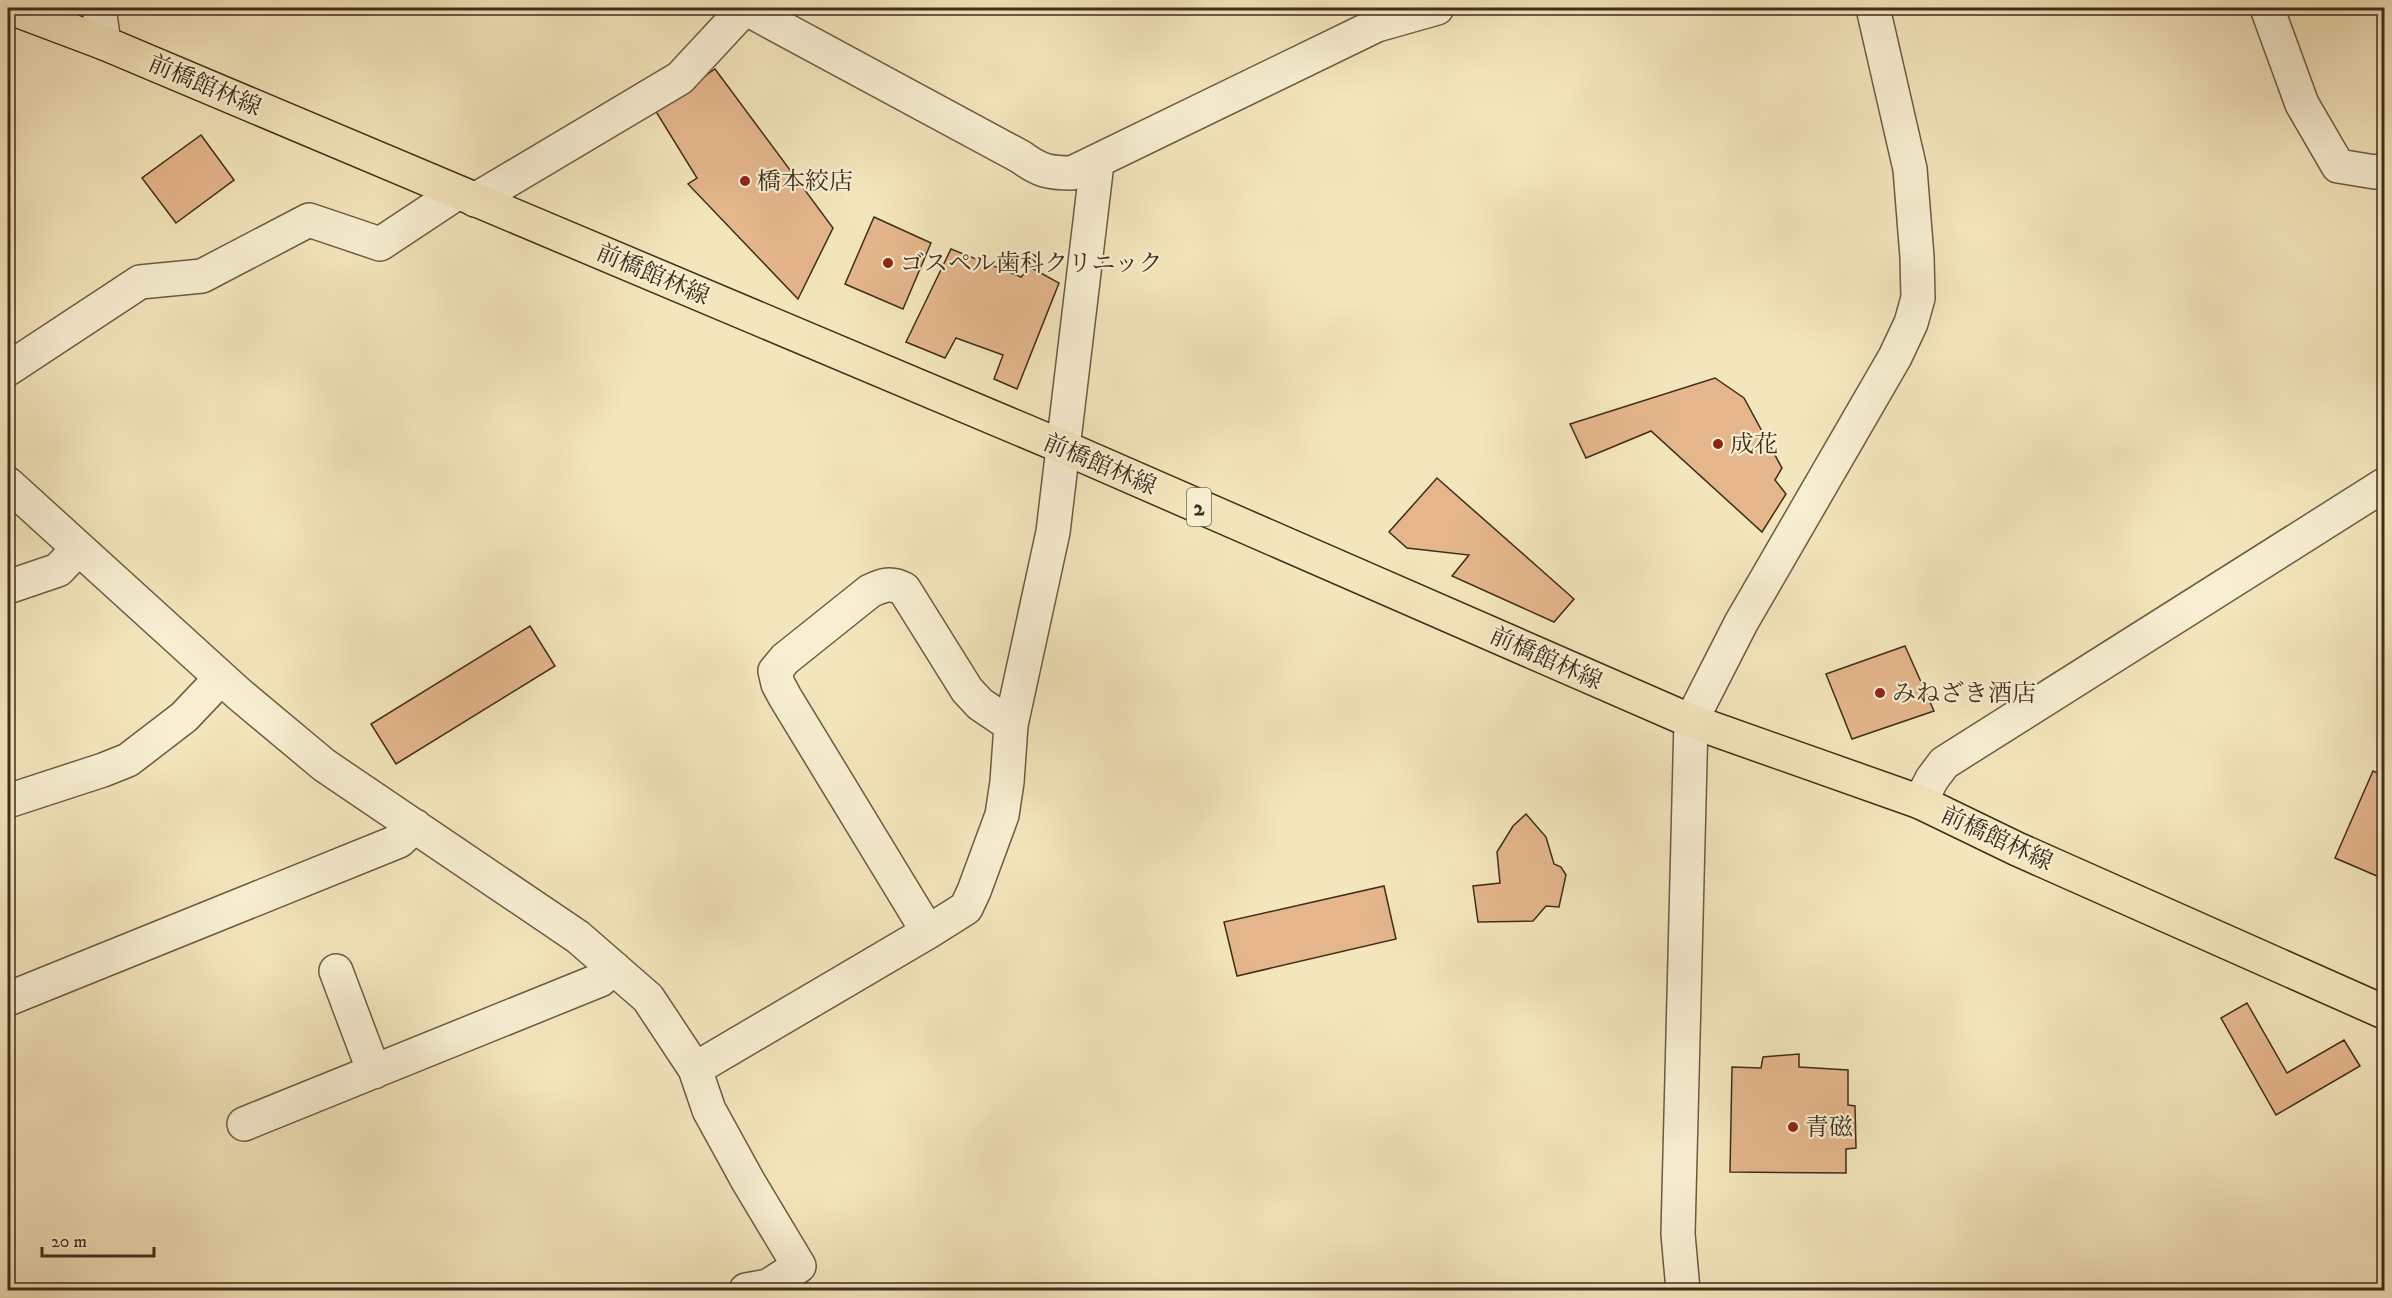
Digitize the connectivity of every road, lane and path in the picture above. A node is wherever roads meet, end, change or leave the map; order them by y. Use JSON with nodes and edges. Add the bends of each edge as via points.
{"nodes":[{"id":1,"x":11,"y":8,"type":"edge"},
{"id":2,"x":99,"y":8,"type":"edge"},
{"id":3,"x":745,"y":8,"type":"edge"},
{"id":4,"x":1437,"y":8,"type":"edge"},
{"id":5,"x":1873,"y":8,"type":"edge"},
{"id":6,"x":2267,"y":8,"type":"edge"},
{"id":7,"x":104,"y":43,"type":"junction"},
{"id":8,"x":1097,"y":163,"type":"junction"},
{"id":9,"x":2385,"y":170,"type":"edge"},
{"id":10,"x":466,"y":196,"type":"junction"},
{"id":11,"x":8,"y":369,"type":"edge"},
{"id":12,"x":1063,"y":447,"type":"junction"},
{"id":13,"x":8,"y":484,"type":"edge"},
{"id":14,"x":2385,"y":485,"type":"edge"},
{"id":15,"x":78,"y":549,"type":"junction"},
{"id":16,"x":8,"y":587,"type":"edge"},
{"id":17,"x":220,"y":678,"type":"junction"},
{"id":18,"x":1691,"y":721,"type":"junction"},
{"id":19,"x":1011,"y":725,"type":"junction"},
{"id":20,"x":8,"y":801,"type":"edge"},
{"id":21,"x":1920,"y":802,"type":"junction"},
{"id":22,"x":415,"y":826,"type":"junction"},
{"id":23,"x":928,"y":932,"type":"junction"},
{"id":24,"x":614,"y":968,"type":"junction"},
{"id":25,"x":336,"y":971,"type":"dead end"},
{"id":26,"x":8,"y":999,"type":"edge"},
{"id":27,"x":2385,"y":1012,"type":"edge"},
{"id":28,"x":695,"y":1069,"type":"junction"},
{"id":29,"x":374,"y":1072,"type":"junction"},
{"id":30,"x":244,"y":1124,"type":"dead end"},
{"id":31,"x":761,"y":1289,"type":"edge"},
{"id":32,"x":1683,"y":1290,"type":"edge"}],
"edges":[{"from":1,"to":7,"type":"main road","name":"前橋館林線","number":"2"},
{"from":2,"to":7,"type":"street"},
{"from":3,"to":8,"type":"street","via":[[1045,172],[1072,173]]},
{"from":3,"to":10,"type":"street","via":[[680,78]]},
{"from":4,"to":8,"type":"street","via":[[1377,25]]},
{"from":5,"to":18,"type":"street","via":[[1910,169],[1917,257],[1917,298],[1911,323],[1741,623]]},
{"from":6,"to":9,"type":"street","via":[[2302,104],[2338,166]]},
{"from":7,"to":10,"type":"main road","name":"前橋館林線","number":"2"},
{"from":8,"to":12,"type":"street"},
{"from":10,"to":11,"type":"street","via":[[380,244],[309,220],[202,276],[140,282]]},
{"from":10,"to":12,"type":"main road","name":"前橋館林線","number":"2"},
{"from":12,"to":18,"type":"main road","name":"前橋館林線","number":"2"},
{"from":12,"to":19,"type":"street","via":[[1053,532]]},
{"from":13,"to":15,"type":"street"},
{"from":14,"to":21,"type":"street","via":[[1944,763]]},
{"from":15,"to":16,"type":"street","via":[[58,570]]},
{"from":15,"to":17,"type":"street"},
{"from":17,"to":20,"type":"street","via":[[184,717],[128,760]]},
{"from":17,"to":22,"type":"street","via":[[324,765]]},
{"from":18,"to":21,"type":"main road","name":"前橋館林線","number":"2"},
{"from":18,"to":32,"type":"street","via":[[1678,1234]]},
{"from":19,"to":23,"type":"street","via":[[1002,815],[975,891],[966,908]]},
{"from":19,"to":23,"type":"street","via":[[966,690],[904,589],[895,584],[870,591],[775,671],[785,697]]},
{"from":21,"to":27,"type":"main road","name":"前橋館林線","number":"2"},
{"from":22,"to":24,"type":"street","via":[[578,937]]},
{"from":22,"to":26,"type":"street","via":[[399,841]]},
{"from":23,"to":28,"type":"street"},
{"from":24,"to":28,"type":"street","via":[[648,998]]},
{"from":24,"to":29,"type":"street","via":[[600,980]]},
{"from":25,"to":29,"type":"street"},
{"from":28,"to":31,"type":"street","via":[[709,1110],[799,1266]]},
{"from":29,"to":30,"type":"street"}]}
